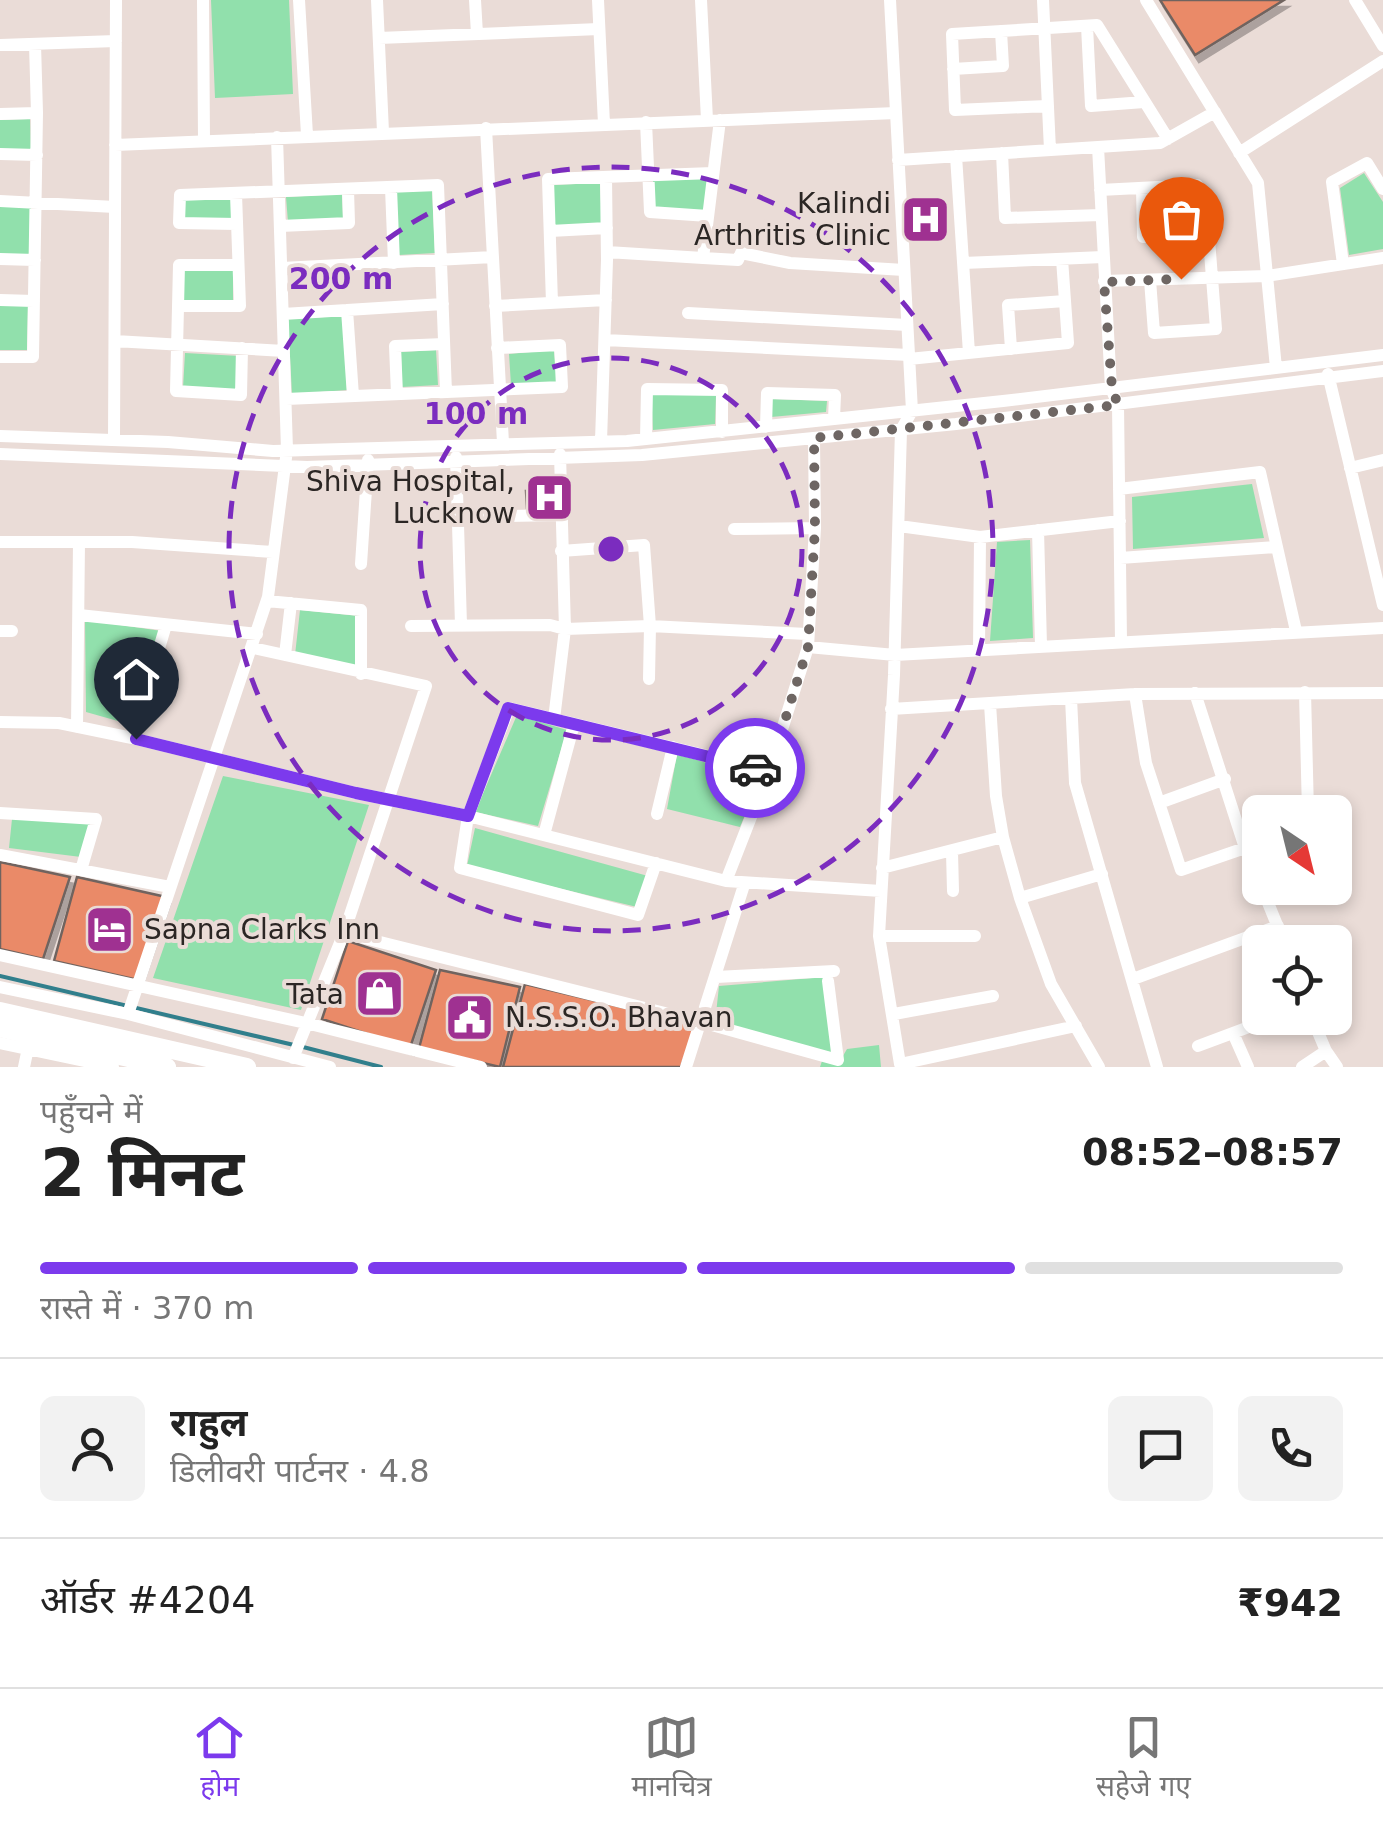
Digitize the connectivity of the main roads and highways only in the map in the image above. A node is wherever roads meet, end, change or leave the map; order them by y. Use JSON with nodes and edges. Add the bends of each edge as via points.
{"nodes":[{"id":1,"x":0,"y":1010,"type":"edge"},
{"id":2,"x":0,"y":1028,"type":"edge"},
{"id":3,"x":112,"y":1064,"type":"edge"},
{"id":4,"x":168,"y":1067,"type":"edge"},
{"id":5,"x":246,"y":1067,"type":"edge"}],
"edges":[{"from":1,"to":5,"type":"highway"},
{"from":2,"to":3,"type":"highway"},
{"from":3,"to":4,"type":"highway"}]}
